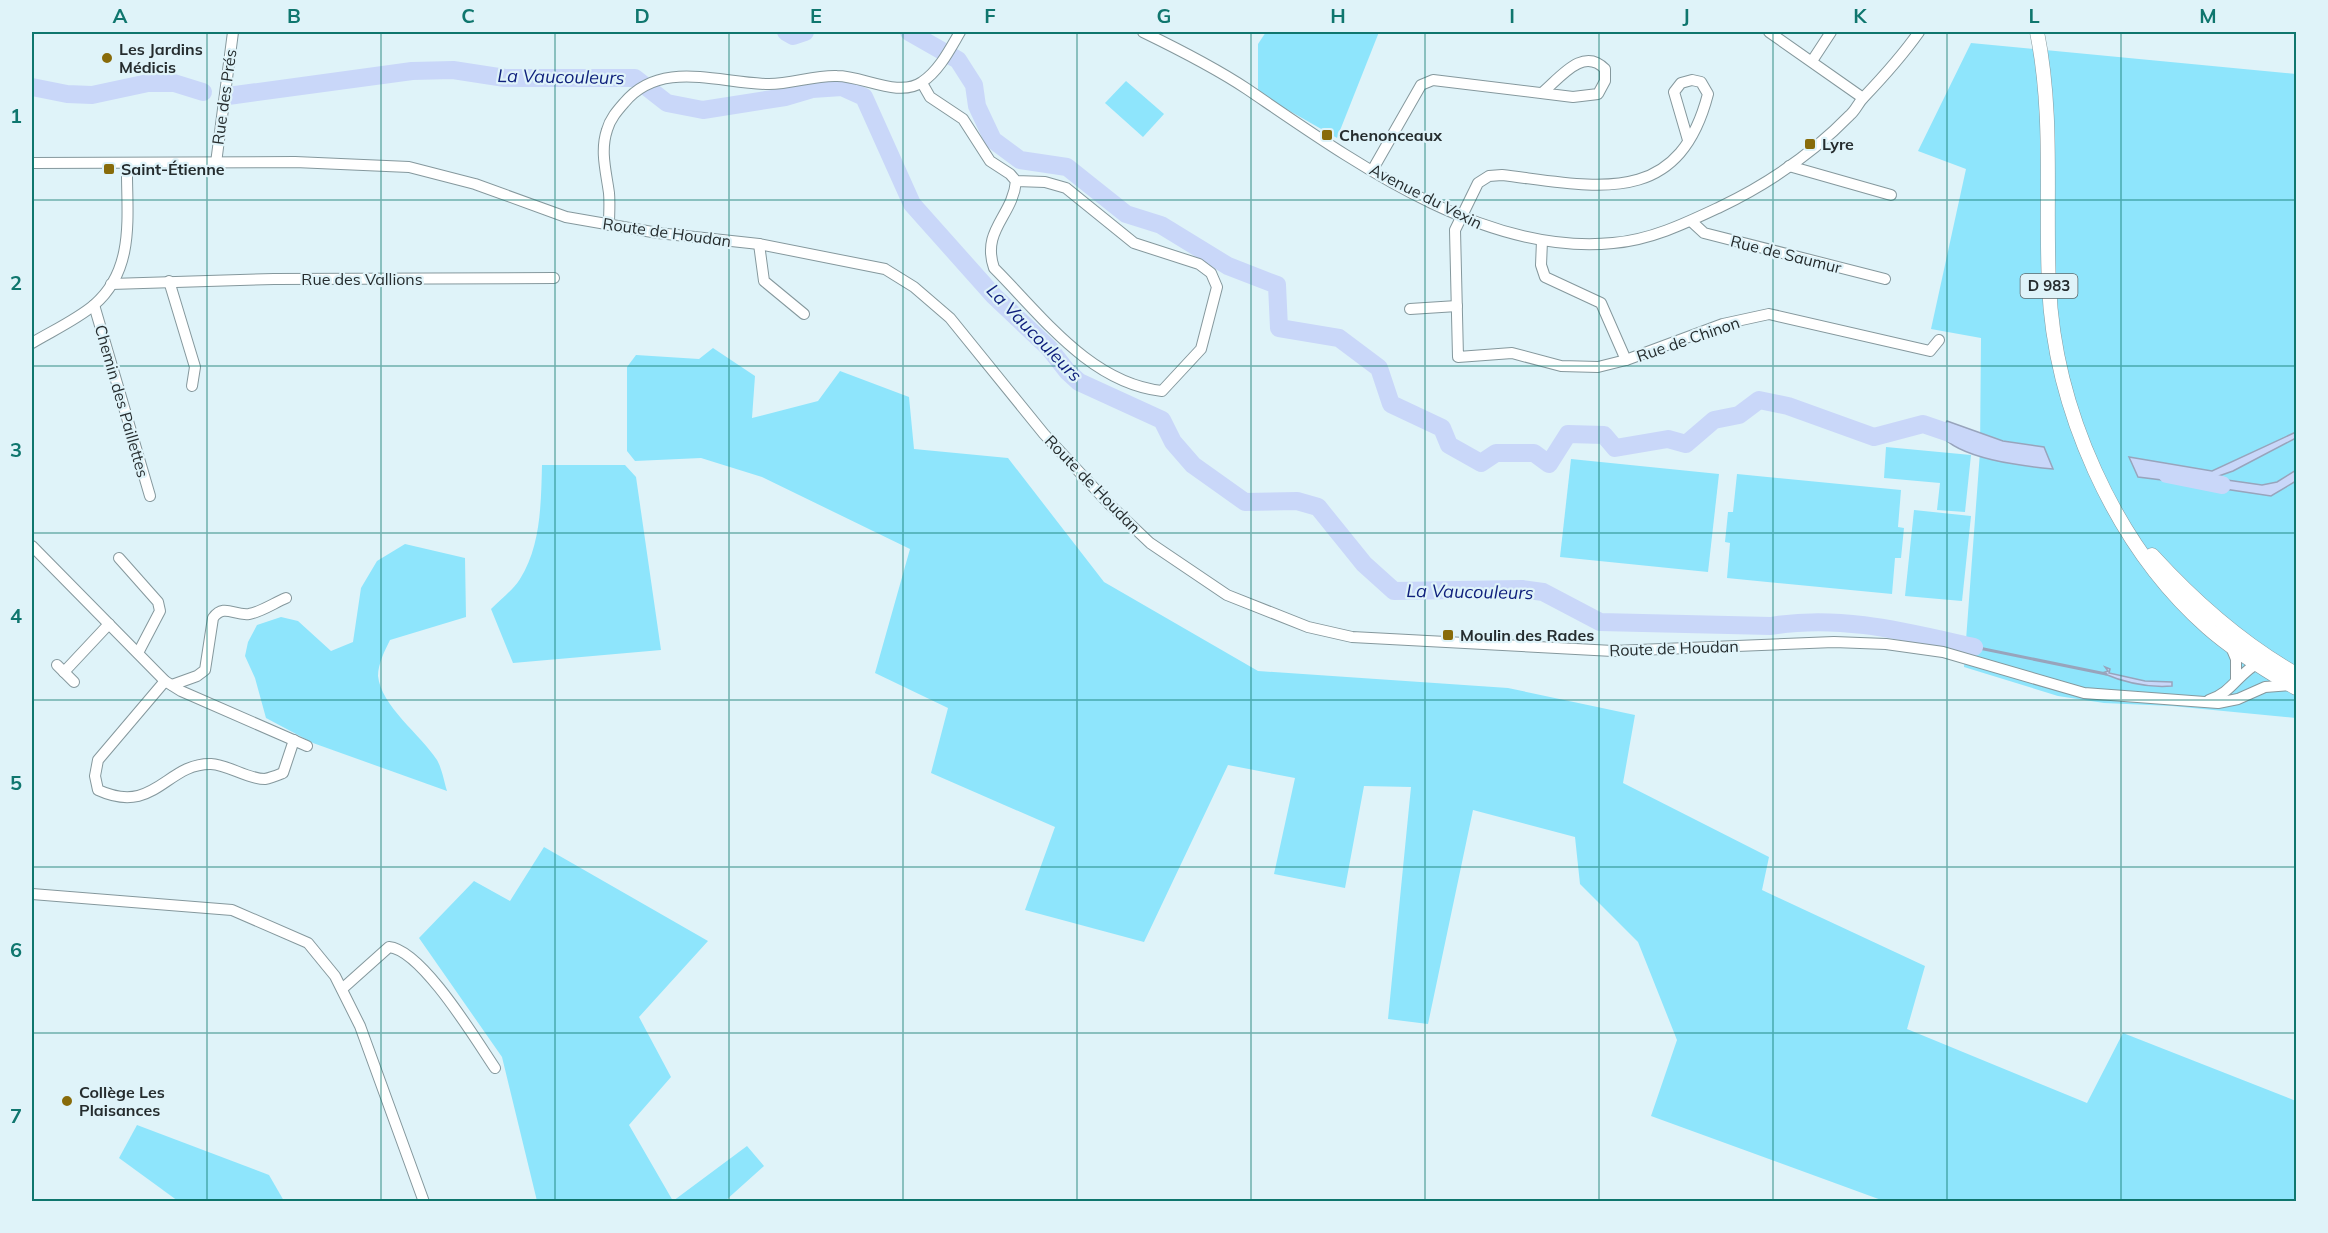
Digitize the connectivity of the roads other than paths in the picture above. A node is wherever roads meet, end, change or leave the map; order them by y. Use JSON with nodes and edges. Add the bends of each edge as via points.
{"nodes":[{"id":1,"x":233,"y":32,"type":"edge"},
{"id":2,"x":1143,"y":32,"type":"edge"},
{"id":3,"x":1769,"y":32,"type":"edge"},
{"id":4,"x":1831,"y":32,"type":"edge"},
{"id":5,"x":1920,"y":32,"type":"edge"},
{"id":6,"x":2037,"y":32,"type":"edge"},
{"id":7,"x":958,"y":36,"type":"edge"},
{"id":8,"x":1812,"y":61,"type":"junction"},
{"id":9,"x":922,"y":82,"type":"junction"},
{"id":10,"x":1542,"y":93,"type":"junction"},
{"id":11,"x":1863,"y":98,"type":"junction"},
{"id":12,"x":1688,"y":140,"type":"junction"},
{"id":13,"x":32,"y":163,"type":"edge"},
{"id":14,"x":128,"y":163,"type":"junction"},
{"id":15,"x":216,"y":163,"type":"junction"},
{"id":16,"x":1790,"y":166,"type":"junction"},
{"id":17,"x":1372,"y":169,"type":"junction"},
{"id":18,"x":1016,"y":181,"type":"junction"},
{"id":19,"x":1891,"y":195,"type":"dead end"},
{"id":20,"x":1463,"y":216,"type":"junction"},
{"id":21,"x":1691,"y":221,"type":"junction"},
{"id":22,"x":609,"y":225,"type":"junction"},
{"id":23,"x":1542,"y":241,"type":"junction"},
{"id":24,"x":759,"y":244,"type":"junction"},
{"id":25,"x":554,"y":278,"type":"dead end"},
{"id":26,"x":1885,"y":279,"type":"dead end"},
{"id":27,"x":169,"y":281,"type":"junction"},
{"id":28,"x":111,"y":284,"type":"junction"},
{"id":29,"x":94,"y":305,"type":"junction"},
{"id":30,"x":1457,"y":306,"type":"junction"},
{"id":31,"x":1410,"y":309,"type":"dead end"},
{"id":32,"x":804,"y":314,"type":"dead end"},
{"id":33,"x":1939,"y":340,"type":"dead end"},
{"id":34,"x":32,"y":344,"type":"edge"},
{"id":35,"x":1626,"y":360,"type":"junction"},
{"id":36,"x":192,"y":386,"type":"dead end"},
{"id":37,"x":150,"y":496,"type":"dead end"},
{"id":38,"x":2127,"y":527,"type":"junction"},
{"id":39,"x":32,"y":546,"type":"edge"},
{"id":40,"x":119,"y":558,"type":"dead end"},
{"id":41,"x":286,"y":598,"type":"dead end"},
{"id":42,"x":108,"y":624,"type":"junction"},
{"id":43,"x":2231,"y":646,"type":"junction"},
{"id":44,"x":138,"y":652,"type":"junction"},
{"id":45,"x":2262,"y":663,"type":"junction"},
{"id":46,"x":2236,"y":680,"type":"junction"},
{"id":47,"x":74,"y":682,"type":"dead end"},
{"id":48,"x":2295,"y":682,"type":"edge"},
{"id":49,"x":168,"y":683,"type":"junction"},
{"id":50,"x":2253,"y":692,"type":"junction"},
{"id":51,"x":2204,"y":702,"type":"junction"},
{"id":52,"x":294,"y":740,"type":"junction"},
{"id":53,"x":307,"y":746,"type":"dead end"},
{"id":54,"x":32,"y":894,"type":"edge"},
{"id":55,"x":342,"y":990,"type":"junction"},
{"id":56,"x":495,"y":1068,"type":"dead end"},
{"id":57,"x":424,"y":1202,"type":"edge"}],
"edges":[{"from":1,"to":15,"type":"street","name":"Rue des Prés"},
{"from":2,"to":17,"type":"street","name":"Avenue du Vexin","via":[[1247,89],[1316,137]]},
{"from":3,"to":8,"type":"street"},
{"from":4,"to":8,"type":"street"},
{"from":5,"to":11,"type":"street","name":"Avenue du Vexin","via":[[1887,75]]},
{"from":6,"to":38,"type":"main road","number":"D 983","via":[[2048,117],[2049,285],[2056,348],[2068,402],[2083,444]]},
{"from":7,"to":9,"type":"street","via":[[940,64]]},
{"from":8,"to":11,"type":"street"},
{"from":9,"to":18,"type":"street","via":[[930,97],[963,119],[990,161]]},
{"from":9,"to":22,"type":"street","via":[[906,88],[837,75],[775,84],[741,84],[682,75],[653,80],[634,90],[614,115],[603,146]]},
{"from":10,"to":10,"type":"street","via":[[1573,97],[1598,94],[1605,81],[1605,69],[1587,59]]},
{"from":10,"to":17,"type":"street","via":[[1433,80],[1421,85]]},
{"from":11,"to":16,"type":"street","name":"Avenue du Vexin","via":[[1825,140]]},
{"from":12,"to":12,"type":"street","via":[[1708,94],[1701,82],[1692,80],[1681,82],[1674,92]]},
{"from":12,"to":20,"type":"street","via":[[1655,173],[1625,185],[1600,187],[1489,176],[1478,183]]},
{"from":13,"to":14,"type":"street","name":"Route de Houdan"},
{"from":14,"to":15,"type":"street","name":"Route de Houdan"},
{"from":14,"to":28,"type":"street","via":[[128,240]]},
{"from":15,"to":22,"type":"street","name":"Route de Houdan","via":[[409,167],[475,184],[566,217]]},
{"from":16,"to":19,"type":"street"},
{"from":16,"to":21,"type":"street","name":"Avenue du Vexin"},
{"from":17,"to":20,"type":"street","name":"Avenue du Vexin"},
{"from":18,"to":18,"type":"street","via":[[1045,182],[1066,188],[1134,243],[1199,264],[1211,273],[1217,287],[1201,349],[1162,391],[1146,389],[1086,360],[994,268],[989,254],[990,239],[1015,194]]},
{"from":20,"to":23,"type":"street","name":"Avenue du Vexin","via":[[1487,227]]},
{"from":20,"to":30,"type":"street","via":[[1455,230]]},
{"from":21,"to":23,"type":"street","name":"Avenue du Vexin","via":[[1614,243]]},
{"from":21,"to":26,"type":"street","name":"Rue de Saumur","via":[[1704,233]]},
{"from":22,"to":24,"type":"street","name":"Route de Houdan"},
{"from":23,"to":35,"type":"street","name":"Rue de Chinon","via":[[1541,266],[1545,277],[1601,303]]},
{"from":24,"to":32,"type":"street","via":[[764,280]]},
{"from":24,"to":51,"type":"street","name":"Route de Houdan","via":[[885,269],[914,287],[951,318],[1044,434],[1150,543],[1227,595],[1308,627],[1352,637],[1602,650],[1834,642],[1886,644],[1943,652],[2084,693]]},
{"from":25,"to":27,"type":"street","name":"Rue des Vallions"},
{"from":27,"to":28,"type":"street","name":"Rue des Vallions"},
{"from":27,"to":36,"type":"street","via":[[195,367]]},
{"from":28,"to":29,"type":"street"},
{"from":29,"to":34,"type":"street"},
{"from":29,"to":37,"type":"street","name":"Chemin des Paillettes"},
{"from":30,"to":31,"type":"street"},
{"from":30,"to":35,"type":"street","via":[[1458,357],[1512,353],[1561,366],[1598,367]]},
{"from":33,"to":35,"type":"street","name":"Rue de Chinon","via":[[1930,351],[1769,314],[1723,324]]},
{"from":38,"to":43,"type":"main road","name":"Route de Houdan","number":"D 983","via":[[2167,586]]},
{"from":38,"to":45,"type":"main road","name":"Route de Houdan","number":"D 983"},
{"from":39,"to":42,"type":"street"},
{"from":40,"to":44,"type":"street","via":[[158,602],[160,611]]},
{"from":41,"to":49,"type":"street","via":[[249,614],[217,612],[205,670],[197,676]]},
{"from":42,"to":44,"type":"street"},
{"from":42,"to":47,"type":"street","via":[[60,669]]},
{"from":43,"to":45,"type":"main road","name":"Route de Houdan","number":"D 983"},
{"from":43,"to":46,"type":"street","via":[[2236,659]]},
{"from":44,"to":49,"type":"street"},
{"from":45,"to":46,"type":"street","via":[[2245,669]]},
{"from":45,"to":48,"type":"main road","name":"Route de Houdan","number":"D 983"},
{"from":45,"to":50,"type":"street"},
{"from":46,"to":51,"type":"street","via":[[2225,694]]},
{"from":48,"to":50,"type":"street","name":"Route de Houdan"},
{"from":49,"to":52,"type":"street"},
{"from":49,"to":52,"type":"street","via":[[99,760],[94,776],[99,790],[116,798],[142,796],[190,769],[210,764],[265,779],[283,773]]},
{"from":50,"to":51,"type":"street","name":"Route de Houdan","via":[[2230,701]]},
{"from":52,"to":53,"type":"street"},
{"from":54,"to":55,"type":"street","via":[[232,910],[308,944]]},
{"from":55,"to":56,"type":"street","via":[[389,947],[399,948],[450,1001]]},
{"from":55,"to":57,"type":"street","via":[[360,1026]]}]}
